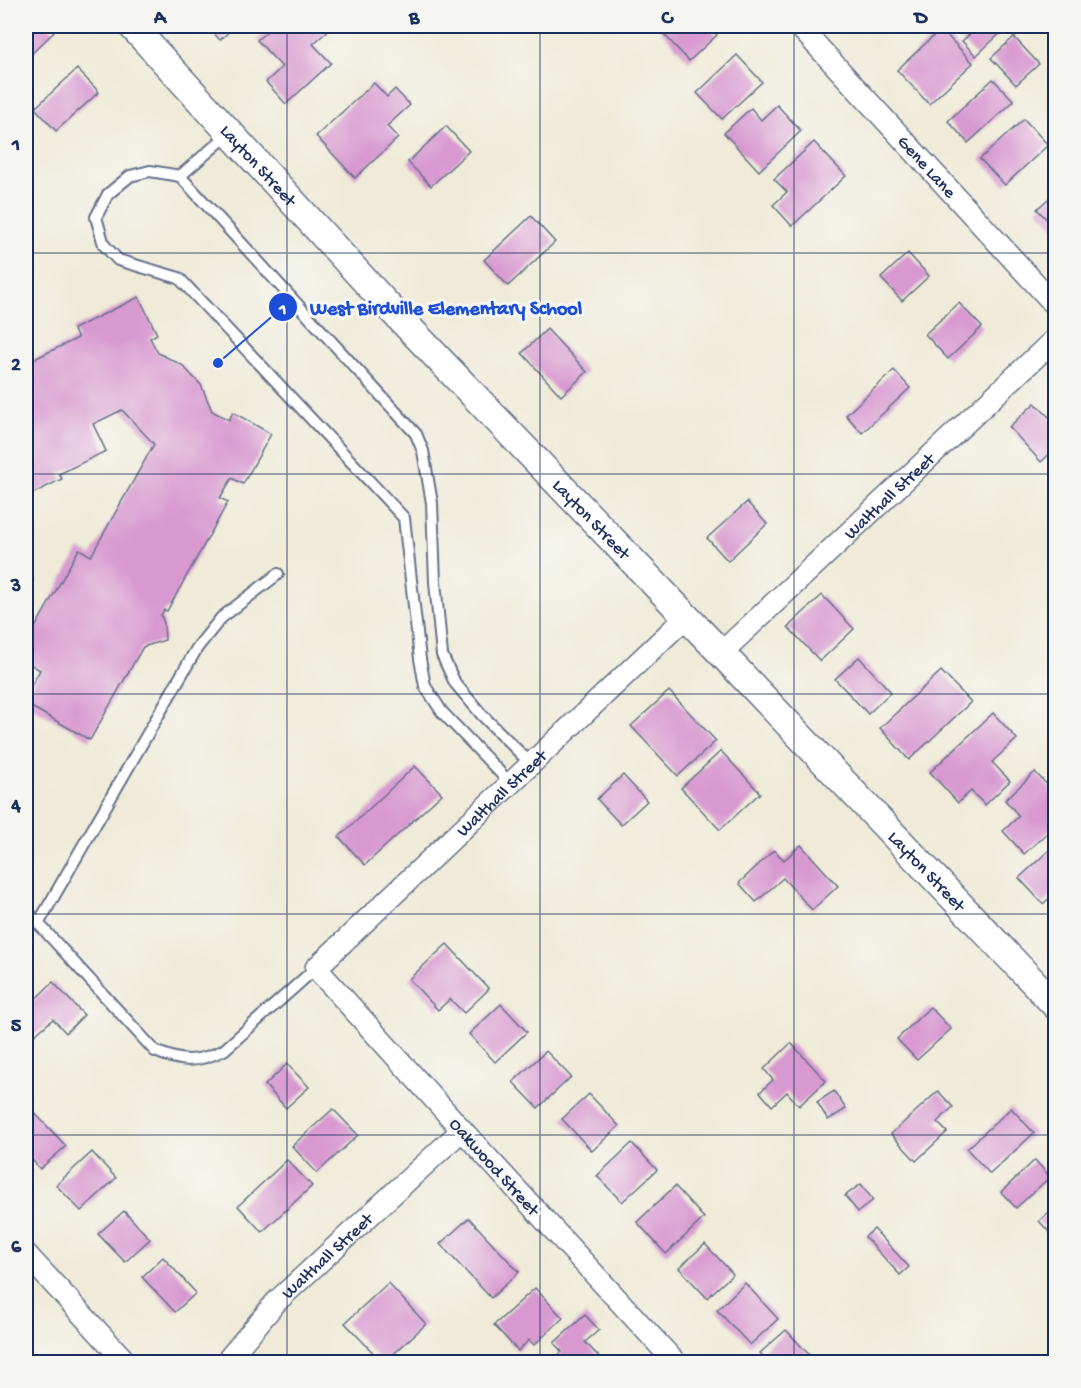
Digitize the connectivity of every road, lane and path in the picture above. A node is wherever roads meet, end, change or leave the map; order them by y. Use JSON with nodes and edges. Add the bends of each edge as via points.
{"nodes":[{"id":1,"x":132,"y":26,"type":"edge"},
{"id":2,"x":799,"y":26,"type":"edge"},
{"id":3,"x":230,"y":133,"type":"junction"},
{"id":4,"x":180,"y":176,"type":"junction"},
{"id":5,"x":1056,"y":306,"type":"edge"},
{"id":6,"x":1056,"y":338,"type":"edge"},
{"id":7,"x":278,"y":574,"type":"dead end"},
{"id":8,"x":686,"y":617,"type":"junction"},
{"id":9,"x":721,"y":653,"type":"junction"},
{"id":10,"x":531,"y":764,"type":"junction"},
{"id":11,"x":511,"y":784,"type":"junction"},
{"id":12,"x":26,"y":910,"type":"edge"},
{"id":13,"x":38,"y":924,"type":"junction"},
{"id":14,"x":316,"y":968,"type":"junction"},
{"id":15,"x":1056,"y":1006,"type":"edge"},
{"id":16,"x":462,"y":1130,"type":"junction"},
{"id":17,"x":26,"y":1254,"type":"edge"},
{"id":18,"x":126,"y":1362,"type":"edge"},
{"id":19,"x":226,"y":1362,"type":"edge"},
{"id":20,"x":675,"y":1362,"type":"edge"}],
"edges":[{"from":1,"to":3,"type":"street","name":"Layton Street"},
{"from":2,"to":5,"type":"street","name":"Gene Lane"},
{"from":3,"to":4,"type":"lane"},
{"from":3,"to":8,"type":"street","name":"Layton Street","via":[[388,306]]},
{"from":4,"to":10,"type":"lane","via":[[416,434],[432,503],[442,655],[455,683]]},
{"from":4,"to":11,"type":"lane","via":[[150,171],[130,176],[108,194],[96,217],[104,245],[118,260],[179,278],[404,518],[425,686],[441,712]]},
{"from":6,"to":9,"type":"street","name":"Walthall Street"},
{"from":7,"to":13,"type":"lane","via":[[221,618],[197,648]]},
{"from":8,"to":9,"type":"street","name":"Layton Street"},
{"from":8,"to":10,"type":"street","name":"Walthall Street"},
{"from":9,"to":15,"type":"street","name":"Layton Street"},
{"from":10,"to":11,"type":"street","name":"Walthall Street"},
{"from":11,"to":14,"type":"street","name":"Walthall Street"},
{"from":12,"to":13,"type":"lane"},
{"from":13,"to":14,"type":"lane","via":[[155,1051],[190,1061],[224,1050]]},
{"from":14,"to":16,"type":"street","name":"Oakwood Street"},
{"from":16,"to":19,"type":"street","name":"Walthall Street","via":[[276,1302]]},
{"from":16,"to":20,"type":"street","name":"Oakwood Street"},
{"from":17,"to":18,"type":"street"}]}
